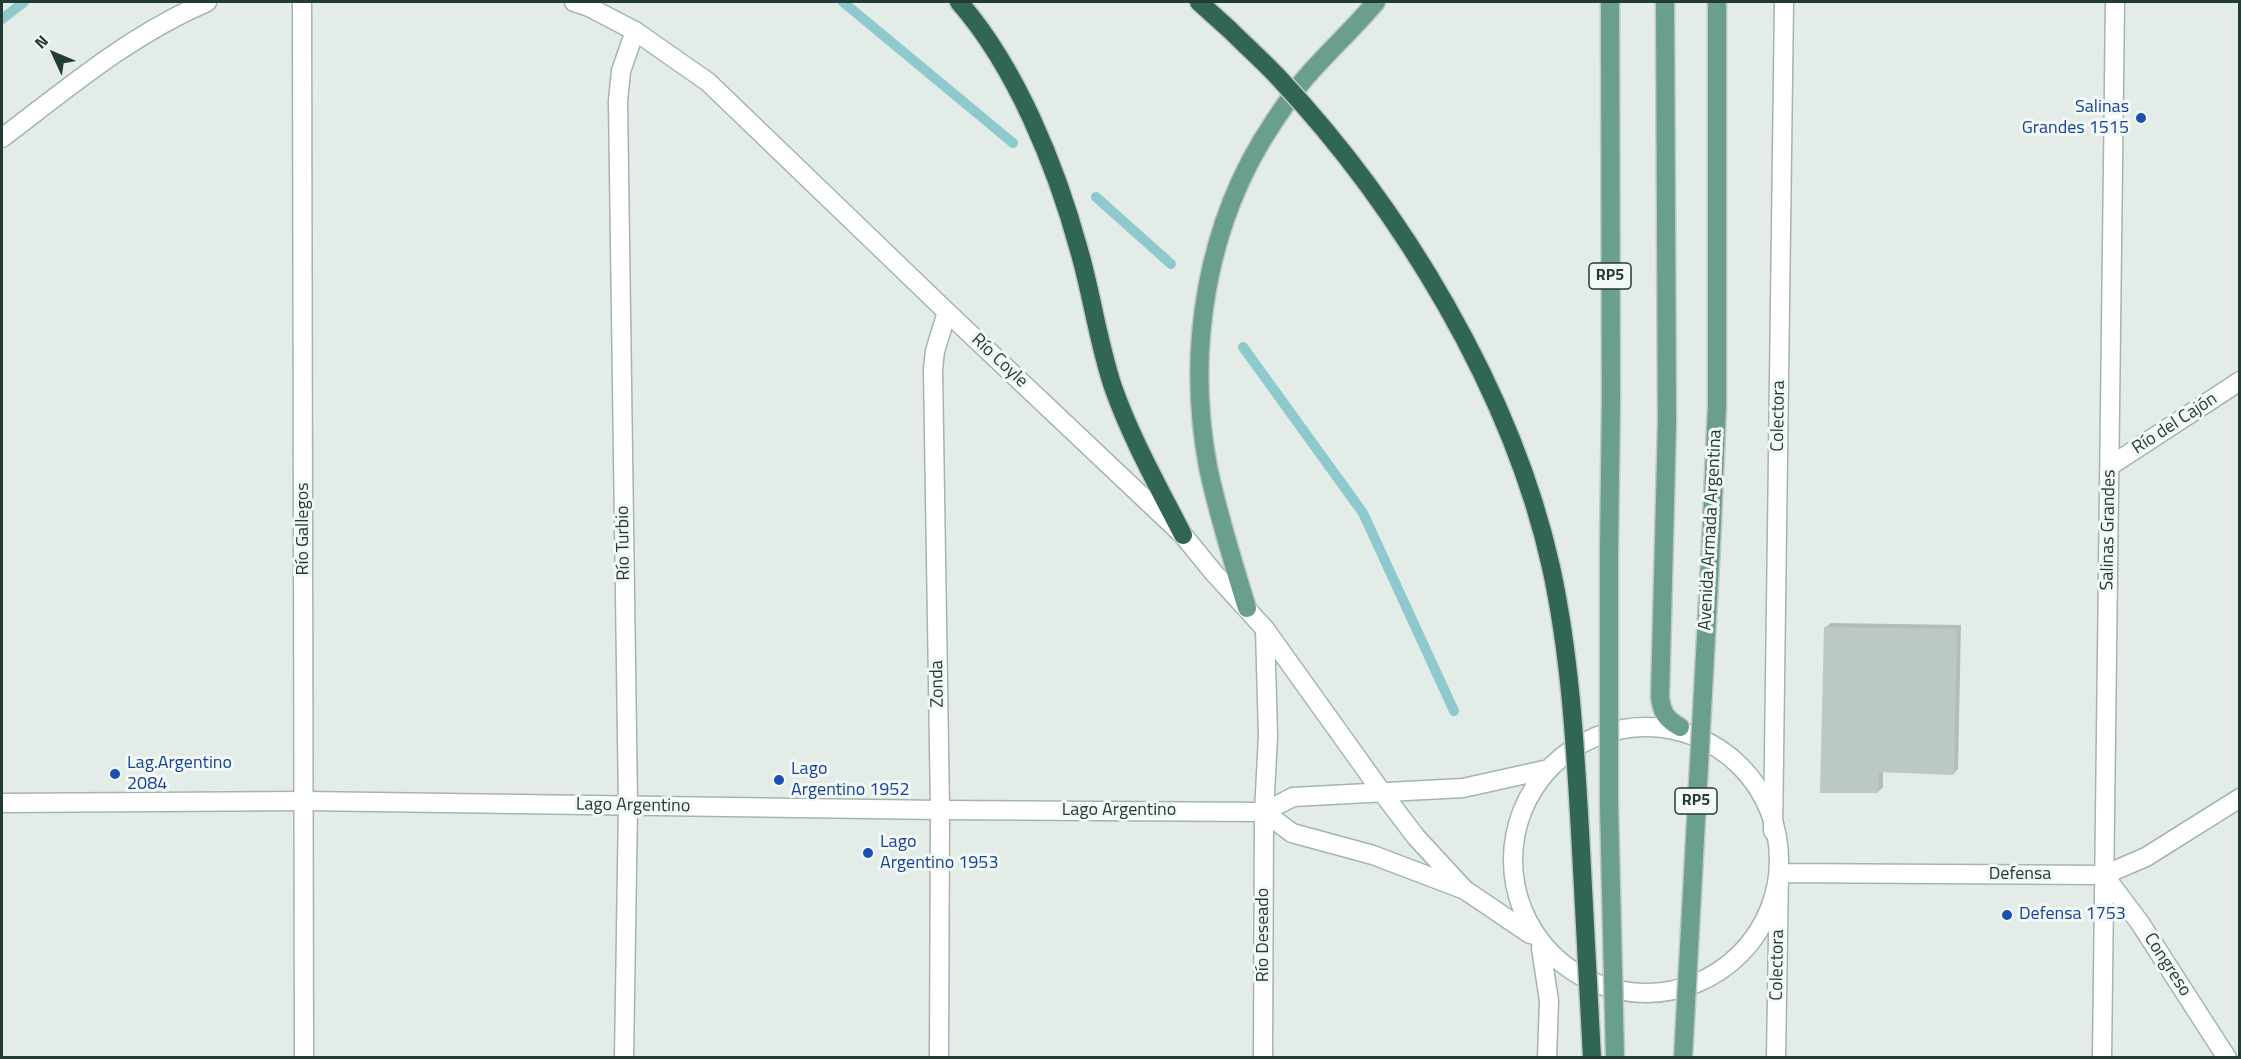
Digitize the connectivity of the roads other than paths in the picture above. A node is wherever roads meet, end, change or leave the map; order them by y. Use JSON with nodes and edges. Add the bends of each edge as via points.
{"nodes":[{"id":1,"x":207,"y":2,"type":"edge"},
{"id":2,"x":302,"y":2,"type":"edge"},
{"id":3,"x":574,"y":2,"type":"edge"},
{"id":4,"x":959,"y":2,"type":"edge"},
{"id":5,"x":1199,"y":2,"type":"edge"},
{"id":6,"x":1376,"y":2,"type":"edge"},
{"id":7,"x":1610,"y":2,"type":"edge"},
{"id":8,"x":1665,"y":2,"type":"edge"},
{"id":9,"x":1717,"y":2,"type":"edge"},
{"id":10,"x":1784,"y":2,"type":"edge"},
{"id":11,"x":2115,"y":2,"type":"edge"},
{"id":12,"x":635,"y":32,"type":"junction"},
{"id":13,"x":2,"y":138,"type":"edge"},
{"id":14,"x":947,"y":312,"type":"junction"},
{"id":15,"x":2240,"y":381,"type":"edge"},
{"id":16,"x":2110,"y":466,"type":"junction"},
{"id":17,"x":1183,"y":535,"type":"junction"},
{"id":18,"x":1246,"y":608,"type":"junction"},
{"id":19,"x":1265,"y":629,"type":"junction"},
{"id":20,"x":1680,"y":727,"type":"junction"},
{"id":21,"x":1544,"y":770,"type":"junction"},
{"id":22,"x":1381,"y":791,"type":"junction"},
{"id":23,"x":2240,"y":798,"type":"edge"},
{"id":24,"x":305,"y":801,"type":"junction"},
{"id":25,"x":2,"y":803,"type":"edge"},
{"id":26,"x":628,"y":806,"type":"junction"},
{"id":27,"x":940,"y":810,"type":"junction"},
{"id":28,"x":1264,"y":812,"type":"junction"},
{"id":29,"x":1773,"y":831,"type":"junction"},
{"id":30,"x":1779,"y":873,"type":"junction"},
{"id":31,"x":2104,"y":875,"type":"junction"},
{"id":32,"x":1465,"y":890,"type":"junction"},
{"id":33,"x":1536,"y":941,"type":"junction"},
{"id":34,"x":304,"y":1058,"type":"edge"},
{"id":35,"x":624,"y":1058,"type":"edge"},
{"id":36,"x":939,"y":1058,"type":"edge"},
{"id":37,"x":1263,"y":1058,"type":"edge"},
{"id":38,"x":1547,"y":1058,"type":"edge"},
{"id":39,"x":1592,"y":1058,"type":"edge"},
{"id":40,"x":1615,"y":1058,"type":"edge"},
{"id":41,"x":1683,"y":1058,"type":"edge"},
{"id":42,"x":1776,"y":1058,"type":"edge"},
{"id":43,"x":2102,"y":1058,"type":"edge"},
{"id":44,"x":2227,"y":1058,"type":"edge"}],
"edges":[{"from":1,"to":13,"type":"street","via":[[173,16],[124,46]]},
{"from":2,"to":24,"type":"street","name":"Río Gallegos"},
{"from":3,"to":12,"type":"street","name":"Río Coyle"},
{"from":4,"to":17,"type":"highway","via":[[995,52],[1042,141],[1079,250],[1113,385],[1149,470]]},
{"from":5,"to":39,"type":"highway","bridge":true,"via":[[1278,77],[1361,176],[1401,232],[1464,340],[1515,450],[1550,566],[1568,671]]},
{"from":6,"to":18,"type":"main road","via":[[1307,76],[1272,124],[1228,210],[1211,269],[1201,321],[1201,414],[1208,467]]},
{"from":7,"to":40,"type":"main road","number":"RP5","bridge":true,"via":[[1609,805]]},
{"from":8,"to":20,"type":"main road","via":[[1667,423],[1660,697],[1667,720]]},
{"from":9,"to":41,"type":"main road","name":"Avenida Armada Argentina","number":"RP5","bridge":true,"via":[[1717,406]]},
{"from":10,"to":29,"type":"street","name":"Colectora"},
{"from":11,"to":16,"type":"street","name":"Salinas Grandes"},
{"from":12,"to":14,"type":"street","name":"Río Coyle","via":[[708,82]]},
{"from":12,"to":26,"type":"street","name":"Río Turbio","via":[[621,71],[618,101]]},
{"from":14,"to":17,"type":"street","name":"Río Coyle"},
{"from":14,"to":27,"type":"street","name":"Zonda","via":[[933,369]]},
{"from":15,"to":16,"type":"street","name":"Río del Cajón"},
{"from":16,"to":31,"type":"street","name":"Salinas Grandes"},
{"from":17,"to":18,"type":"street","name":"Río Coyle"},
{"from":18,"to":19,"type":"street","name":"Río Coyle"},
{"from":19,"to":22,"type":"street","name":"Río Coyle"},
{"from":19,"to":28,"type":"street","via":[[1268,736]]},
{"from":20,"to":21,"type":"street","name":"Lago Argentino","via":[[1625,729],[1563,755]]},
{"from":20,"to":29,"type":"street","name":"Lago Argentino","via":[[1733,756],[1752,776]]},
{"from":21,"to":22,"type":"street","name":"Lago Argentino","via":[[1463,789]]},
{"from":21,"to":33,"type":"street","name":"Lago Argentino","via":[[1523,811],[1514,851],[1519,904]]},
{"from":22,"to":28,"type":"street","name":"Lago Argentino","via":[[1293,797]]},
{"from":22,"to":32,"type":"street","name":"Río Coyle","via":[[1416,837]]},
{"from":23,"to":31,"type":"street","name":"Defensa","via":[[2146,857]]},
{"from":24,"to":25,"type":"street","name":"Lago Argentino"},
{"from":24,"to":26,"type":"street","name":"Lago Argentino"},
{"from":24,"to":34,"type":"street","name":"Río Gallegos"},
{"from":26,"to":27,"type":"street","name":"Lago Argentino"},
{"from":26,"to":35,"type":"street","name":"Río Turbio"},
{"from":27,"to":28,"type":"street","name":"Lago Argentino"},
{"from":27,"to":36,"type":"street","name":"Zonda"},
{"from":28,"to":32,"type":"street","name":"Lago Argentino","via":[[1292,833],[1373,855]]},
{"from":28,"to":37,"type":"street","name":"Río Deseado"},
{"from":29,"to":30,"type":"street","name":"Lago Argentino"},
{"from":30,"to":31,"type":"street","name":"Defensa"},
{"from":30,"to":33,"type":"street","name":"Lago Argentino","via":[[1759,934],[1740,957],[1712,976],[1672,990],[1598,984],[1565,967]]},
{"from":30,"to":42,"type":"street","name":"Colectora"},
{"from":31,"to":43,"type":"street","name":"Salinas Grandes"},
{"from":31,"to":44,"type":"street","name":"Congreso","via":[[2140,923]]},
{"from":32,"to":33,"type":"street","name":"Lago Argentino"},
{"from":33,"to":38,"type":"street","via":[[1549,1001]]}]}
